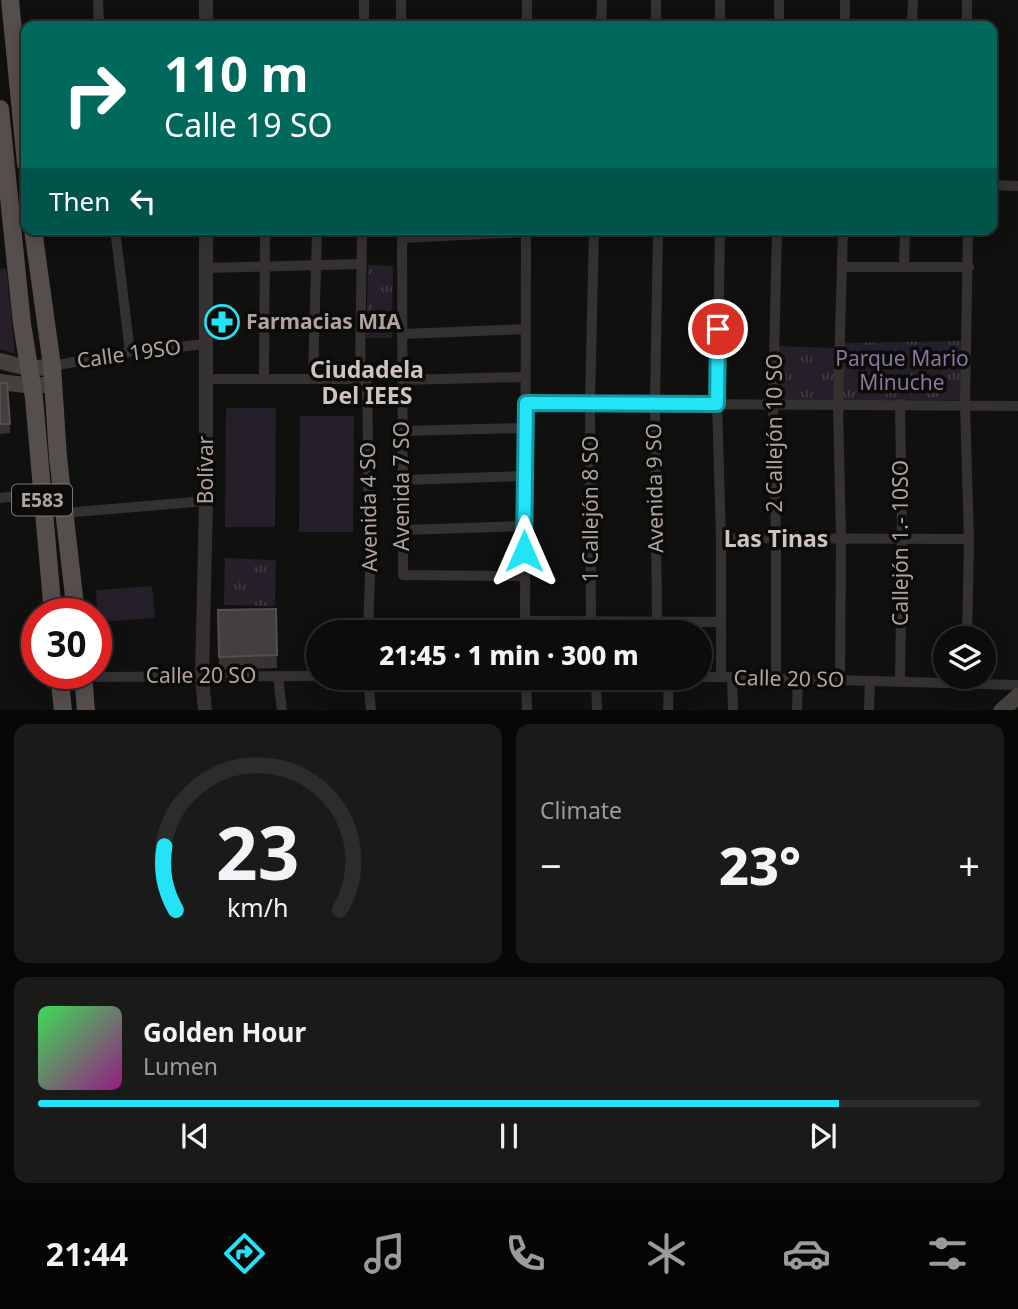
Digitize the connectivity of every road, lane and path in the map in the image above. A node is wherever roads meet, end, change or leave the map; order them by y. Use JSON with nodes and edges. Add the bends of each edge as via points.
{"nodes":[{"id":1,"x":10,"y":0,"type":"edge"},
{"id":2,"x":99,"y":0,"type":"edge"},
{"id":3,"x":206,"y":0,"type":"edge"},
{"id":4,"x":365,"y":0,"type":"edge"},
{"id":5,"x":401,"y":0,"type":"edge"},
{"id":6,"x":527,"y":0,"type":"edge"},
{"id":7,"x":602,"y":0,"type":"edge"},
{"id":8,"x":656,"y":0,"type":"edge"},
{"id":9,"x":720,"y":0,"type":"edge"},
{"id":10,"x":779,"y":0,"type":"edge"},
{"id":11,"x":845,"y":0,"type":"edge"},
{"id":12,"x":913,"y":0,"type":"edge"},
{"id":13,"x":967,"y":0,"type":"edge"},
{"id":14,"x":99,"y":21,"type":"edge"},
{"id":15,"x":206,"y":21,"type":"edge"},
{"id":16,"x":364,"y":21,"type":"edge"},
{"id":17,"x":401,"y":21,"type":"edge"},
{"id":18,"x":527,"y":21,"type":"edge"},
{"id":19,"x":601,"y":21,"type":"edge"},
{"id":20,"x":656,"y":21,"type":"edge"},
{"id":21,"x":720,"y":21,"type":"edge"},
{"id":22,"x":779,"y":21,"type":"edge"},
{"id":23,"x":845,"y":21,"type":"edge"},
{"id":24,"x":912,"y":21,"type":"edge"},
{"id":25,"x":967,"y":21,"type":"edge"},
{"id":26,"x":21,"y":63,"type":"edge"},
{"id":27,"x":0,"y":109,"type":"edge"},
{"id":28,"x":2,"y":149,"type":"edge"},
{"id":29,"x":997,"y":185,"type":"edge"},
{"id":30,"x":1018,"y":186,"type":"edge"},
{"id":31,"x":34,"y":235,"type":"edge"},
{"id":32,"x":116,"y":235,"type":"edge"},
{"id":33,"x":206,"y":235,"type":"edge"},
{"id":34,"x":265,"y":235,"type":"edge"},
{"id":35,"x":317,"y":235,"type":"edge"},
{"id":36,"x":362,"y":235,"type":"edge"},
{"id":37,"x":402,"y":235,"type":"edge"},
{"id":38,"x":526,"y":235,"type":"edge"},
{"id":39,"x":594,"y":235,"type":"edge"},
{"id":40,"x":658,"y":235,"type":"edge"},
{"id":41,"x":720,"y":235,"type":"edge"},
{"id":42,"x":777,"y":235,"type":"edge"},
{"id":43,"x":843,"y":235,"type":"edge"},
{"id":44,"x":905,"y":235,"type":"edge"},
{"id":45,"x":968,"y":235,"type":"edge"},
{"id":46,"x":362,"y":264,"type":"junction"},
{"id":47,"x":316,"y":265,"type":"junction"},
{"id":48,"x":265,"y":266,"type":"junction"},
{"id":49,"x":843,"y":267,"type":"junction"},
{"id":50,"x":904,"y":267,"type":"junction"},
{"id":51,"x":969,"y":267,"type":"junction"},
{"id":52,"x":206,"y":268,"type":"junction"},
{"id":53,"x":526,"y":329,"type":"junction"},
{"id":54,"x":402,"y":334,"type":"junction"},
{"id":55,"x":206,"y":344,"type":"junction"},
{"id":56,"x":130,"y":352,"type":"junction"},
{"id":57,"x":0,"y":361,"type":"edge"},
{"id":58,"x":52,"y":366,"type":"junction"},
{"id":59,"x":32,"y":377,"type":"junction"},
{"id":60,"x":525,"y":377,"type":"junction"},
{"id":61,"x":206,"y":379,"type":"junction"},
{"id":62,"x":264,"y":379,"type":"junction"},
{"id":63,"x":313,"y":379,"type":"junction"},
{"id":64,"x":402,"y":380,"type":"junction"},
{"id":65,"x":363,"y":381,"type":"junction"},
{"id":66,"x":0,"y":382,"type":"edge"},
{"id":67,"x":53,"y":384,"type":"junction"},
{"id":68,"x":526,"y":403,"type":"junction"},
{"id":69,"x":590,"y":403,"type":"junction"},
{"id":70,"x":655,"y":404,"type":"junction"},
{"id":71,"x":717,"y":404,"type":"junction"},
{"id":72,"x":774,"y":404,"type":"junction"},
{"id":73,"x":838,"y":404,"type":"junction"},
{"id":74,"x":900,"y":404,"type":"junction"},
{"id":75,"x":965,"y":405,"type":"junction"},
{"id":76,"x":1018,"y":406,"type":"edge"},
{"id":77,"x":524,"y":428,"type":"junction"},
{"id":78,"x":402,"y":431,"type":"junction"},
{"id":79,"x":525,"y":476,"type":"junction"},
{"id":80,"x":402,"y":480,"type":"junction"},
{"id":81,"x":41,"y":494,"type":"junction"},
{"id":82,"x":0,"y":498,"type":"edge"},
{"id":83,"x":206,"y":501,"type":"junction"},
{"id":84,"x":64,"y":513,"type":"junction"},
{"id":85,"x":524,"y":526,"type":"junction"},
{"id":86,"x":403,"y":530,"type":"junction"},
{"id":87,"x":721,"y":538,"type":"junction"},
{"id":88,"x":776,"y":539,"type":"junction"},
{"id":89,"x":841,"y":539,"type":"junction"},
{"id":90,"x":902,"y":539,"type":"junction"},
{"id":91,"x":969,"y":540,"type":"junction"},
{"id":92,"x":524,"y":576,"type":"junction"},
{"id":93,"x":52,"y":598,"type":"edge"},
{"id":94,"x":74,"y":598,"type":"edge"},
{"id":95,"x":368,"y":620,"type":"edge"},
{"id":96,"x":525,"y":620,"type":"edge"},
{"id":97,"x":591,"y":620,"type":"edge"},
{"id":98,"x":657,"y":620,"type":"edge"},
{"id":99,"x":712,"y":622,"type":"edge"},
{"id":100,"x":721,"y":622,"type":"junction"},
{"id":101,"x":967,"y":626,"type":"edge"},
{"id":102,"x":112,"y":675,"type":"edge"},
{"id":103,"x":278,"y":676,"type":"junction"},
{"id":104,"x":306,"y":676,"type":"edge"},
{"id":105,"x":202,"y":677,"type":"junction"},
{"id":106,"x":712,"y":678,"type":"edge"},
{"id":107,"x":726,"y":678,"type":"junction"},
{"id":108,"x":776,"y":679,"type":"junction"},
{"id":109,"x":798,"y":679,"type":"junction"},
{"id":110,"x":840,"y":680,"type":"junction"},
{"id":111,"x":870,"y":681,"type":"junction"},
{"id":112,"x":933,"y":681,"type":"edge"},
{"id":113,"x":900,"y":682,"type":"junction"},
{"id":114,"x":996,"y":683,"type":"edge"},
{"id":115,"x":1018,"y":685,"type":"edge"},
{"id":116,"x":61,"y":689,"type":"edge"},
{"id":117,"x":84,"y":689,"type":"edge"},
{"id":118,"x":369,"y":690,"type":"edge"},
{"id":119,"x":526,"y":690,"type":"edge"},
{"id":120,"x":596,"y":690,"type":"edge"},
{"id":121,"x":668,"y":690,"type":"edge"},
{"id":122,"x":1018,"y":696,"type":"edge"},
{"id":123,"x":63,"y":710,"type":"edge"},
{"id":124,"x":86,"y":710,"type":"edge"},
{"id":125,"x":205,"y":710,"type":"edge"},
{"id":126,"x":282,"y":710,"type":"edge"},
{"id":127,"x":371,"y":710,"type":"edge"},
{"id":128,"x":527,"y":710,"type":"edge"},
{"id":129,"x":597,"y":710,"type":"edge"},
{"id":130,"x":667,"y":710,"type":"edge"},
{"id":131,"x":733,"y":710,"type":"edge"},
{"id":132,"x":797,"y":710,"type":"edge"},
{"id":133,"x":869,"y":710,"type":"edge"},
{"id":134,"x":1001,"y":710,"type":"edge"}],
"edges":[{"from":1,"to":26,"type":"main road"},
{"from":2,"to":14,"type":"street"},
{"from":3,"to":15,"type":"street"},
{"from":4,"to":16,"type":"street"},
{"from":5,"to":17,"type":"street"},
{"from":6,"to":18,"type":"street"},
{"from":7,"to":19,"type":"street"},
{"from":8,"to":20,"type":"street"},
{"from":9,"to":21,"type":"street"},
{"from":10,"to":22,"type":"street"},
{"from":11,"to":23,"type":"street"},
{"from":12,"to":24,"type":"street"},
{"from":13,"to":25,"type":"street"},
{"from":27,"to":28,"type":"main road"},
{"from":28,"to":59,"type":"main road"},
{"from":29,"to":30,"type":"street"},
{"from":31,"to":58,"type":"main road"},
{"from":32,"to":56,"type":"street"},
{"from":33,"to":52,"type":"street","name":"Bolívar"},
{"from":34,"to":48,"type":"street"},
{"from":35,"to":47,"type":"street"},
{"from":36,"to":46,"type":"street","name":"Avenida 4 SO"},
{"from":37,"to":54,"type":"street","name":"Avenida 7 SO"},
{"from":38,"to":53,"type":"street"},
{"from":39,"to":69,"type":"street","name":"1 Callejón 8 SO"},
{"from":40,"to":70,"type":"street","name":"Avenida 9 SO"},
{"from":41,"to":71,"type":"street"},
{"from":42,"to":72,"type":"street","name":"2 Callejón 10 SO"},
{"from":43,"to":49,"type":"street"},
{"from":44,"to":50,"type":"street"},
{"from":45,"to":51,"type":"street"},
{"from":46,"to":47,"type":"street"},
{"from":46,"to":65,"type":"street","name":"Avenida 4 SO"},
{"from":47,"to":48,"type":"street"},
{"from":47,"to":63,"type":"street"},
{"from":48,"to":52,"type":"street"},
{"from":48,"to":62,"type":"street"},
{"from":49,"to":50,"type":"street"},
{"from":49,"to":73,"type":"street"},
{"from":50,"to":51,"type":"street"},
{"from":51,"to":75,"type":"street"},
{"from":52,"to":55,"type":"street","name":"Bolívar"},
{"from":53,"to":54,"type":"street"},
{"from":53,"to":60,"type":"street"},
{"from":54,"to":64,"type":"street","name":"Avenida 7 SO"},
{"from":55,"to":56,"type":"street","name":"Calle 19SO"},
{"from":55,"to":61,"type":"street","name":"Bolívar"},
{"from":56,"to":58,"type":"street","name":"Calle 19SO"},
{"from":57,"to":59,"type":"main road"},
{"from":58,"to":59,"type":"main road"},
{"from":58,"to":67,"type":"main road","number":"E583"},
{"from":59,"to":66,"type":"main road"},
{"from":59,"to":67,"type":"main road"},
{"from":59,"to":81,"type":"main road","number":"E583"},
{"from":60,"to":64,"type":"street"},
{"from":60,"to":68,"type":"street"},
{"from":61,"to":62,"type":"street"},
{"from":61,"to":83,"type":"street","name":"Bolívar"},
{"from":62,"to":63,"type":"street"},
{"from":63,"to":65,"type":"street"},
{"from":64,"to":78,"type":"street","name":"Avenida 7 SO"},
{"from":65,"to":95,"type":"street","name":"Avenida 4 SO"},
{"from":67,"to":84,"type":"main road","number":"E583"},
{"from":68,"to":69,"type":"street"},
{"from":68,"to":77,"type":"street"},
{"from":69,"to":70,"type":"street"},
{"from":69,"to":97,"type":"street","name":"1 Callejón 8 SO"},
{"from":70,"to":71,"type":"street"},
{"from":70,"to":98,"type":"street","name":"Avenida 9 SO"},
{"from":71,"to":72,"type":"street"},
{"from":71,"to":87,"type":"street"},
{"from":72,"to":73,"type":"street"},
{"from":72,"to":88,"type":"street","name":"2 Callejón 10 SO"},
{"from":73,"to":74,"type":"street"},
{"from":73,"to":89,"type":"street"},
{"from":74,"to":75,"type":"street"},
{"from":74,"to":90,"type":"street","name":"Callejón 1.- 10SO"},
{"from":75,"to":76,"type":"street"},
{"from":75,"to":91,"type":"street"},
{"from":77,"to":78,"type":"street"},
{"from":77,"to":79,"type":"street"},
{"from":78,"to":80,"type":"street","name":"Avenida 7 SO"},
{"from":79,"to":80,"type":"street"},
{"from":79,"to":85,"type":"street"},
{"from":80,"to":86,"type":"street","name":"Avenida 7 SO"},
{"from":81,"to":82,"type":"street"},
{"from":81,"to":93,"type":"main road","number":"E583"},
{"from":83,"to":84,"type":"street"},
{"from":83,"to":105,"type":"street","name":"Bolívar"},
{"from":84,"to":94,"type":"main road","number":"E583"},
{"from":85,"to":86,"type":"street"},
{"from":85,"to":92,"type":"street"},
{"from":86,"to":92,"type":"street","name":"Avenida 7 SO","via":[[403,575]]},
{"from":87,"to":88,"type":"street"},
{"from":87,"to":100,"type":"street"},
{"from":88,"to":89,"type":"street"},
{"from":88,"to":108,"type":"street","name":"2 Callejón 10 SO"},
{"from":89,"to":90,"type":"street"},
{"from":89,"to":110,"type":"street"},
{"from":90,"to":91,"type":"street"},
{"from":90,"to":113,"type":"street","name":"Callejón 1.- 10SO"},
{"from":91,"to":101,"type":"street"},
{"from":92,"to":96,"type":"street"},
{"from":99,"to":100,"type":"street"},
{"from":100,"to":107,"type":"street"},
{"from":102,"to":105,"type":"street","name":"Calle 20 SO"},
{"from":103,"to":104,"type":"street","name":"Calle 20 SO"},
{"from":103,"to":105,"type":"street","name":"Calle 20 SO"},
{"from":103,"to":126,"type":"street"},
{"from":105,"to":125,"type":"street","name":"Bolívar"},
{"from":106,"to":107,"type":"street","name":"Calle 20 SO"},
{"from":107,"to":108,"type":"street","name":"Calle 20 SO"},
{"from":107,"to":131,"type":"street"},
{"from":108,"to":109,"type":"street","name":"Calle 20 SO"},
{"from":109,"to":110,"type":"street","name":"Calle 20 SO"},
{"from":109,"to":132,"type":"street"},
{"from":110,"to":111,"type":"street","name":"Calle 20 SO"},
{"from":111,"to":113,"type":"street","name":"Calle 20 SO"},
{"from":111,"to":133,"type":"street"},
{"from":112,"to":113,"type":"street","name":"Calle 20 SO"},
{"from":114,"to":115,"type":"street","name":"Calle 20 SO"},
{"from":116,"to":123,"type":"main road"},
{"from":117,"to":124,"type":"main road"},
{"from":118,"to":127,"type":"street"},
{"from":119,"to":128,"type":"street"},
{"from":120,"to":129,"type":"street"},
{"from":121,"to":130,"type":"street"},
{"from":122,"to":134,"type":"main road"}]}
